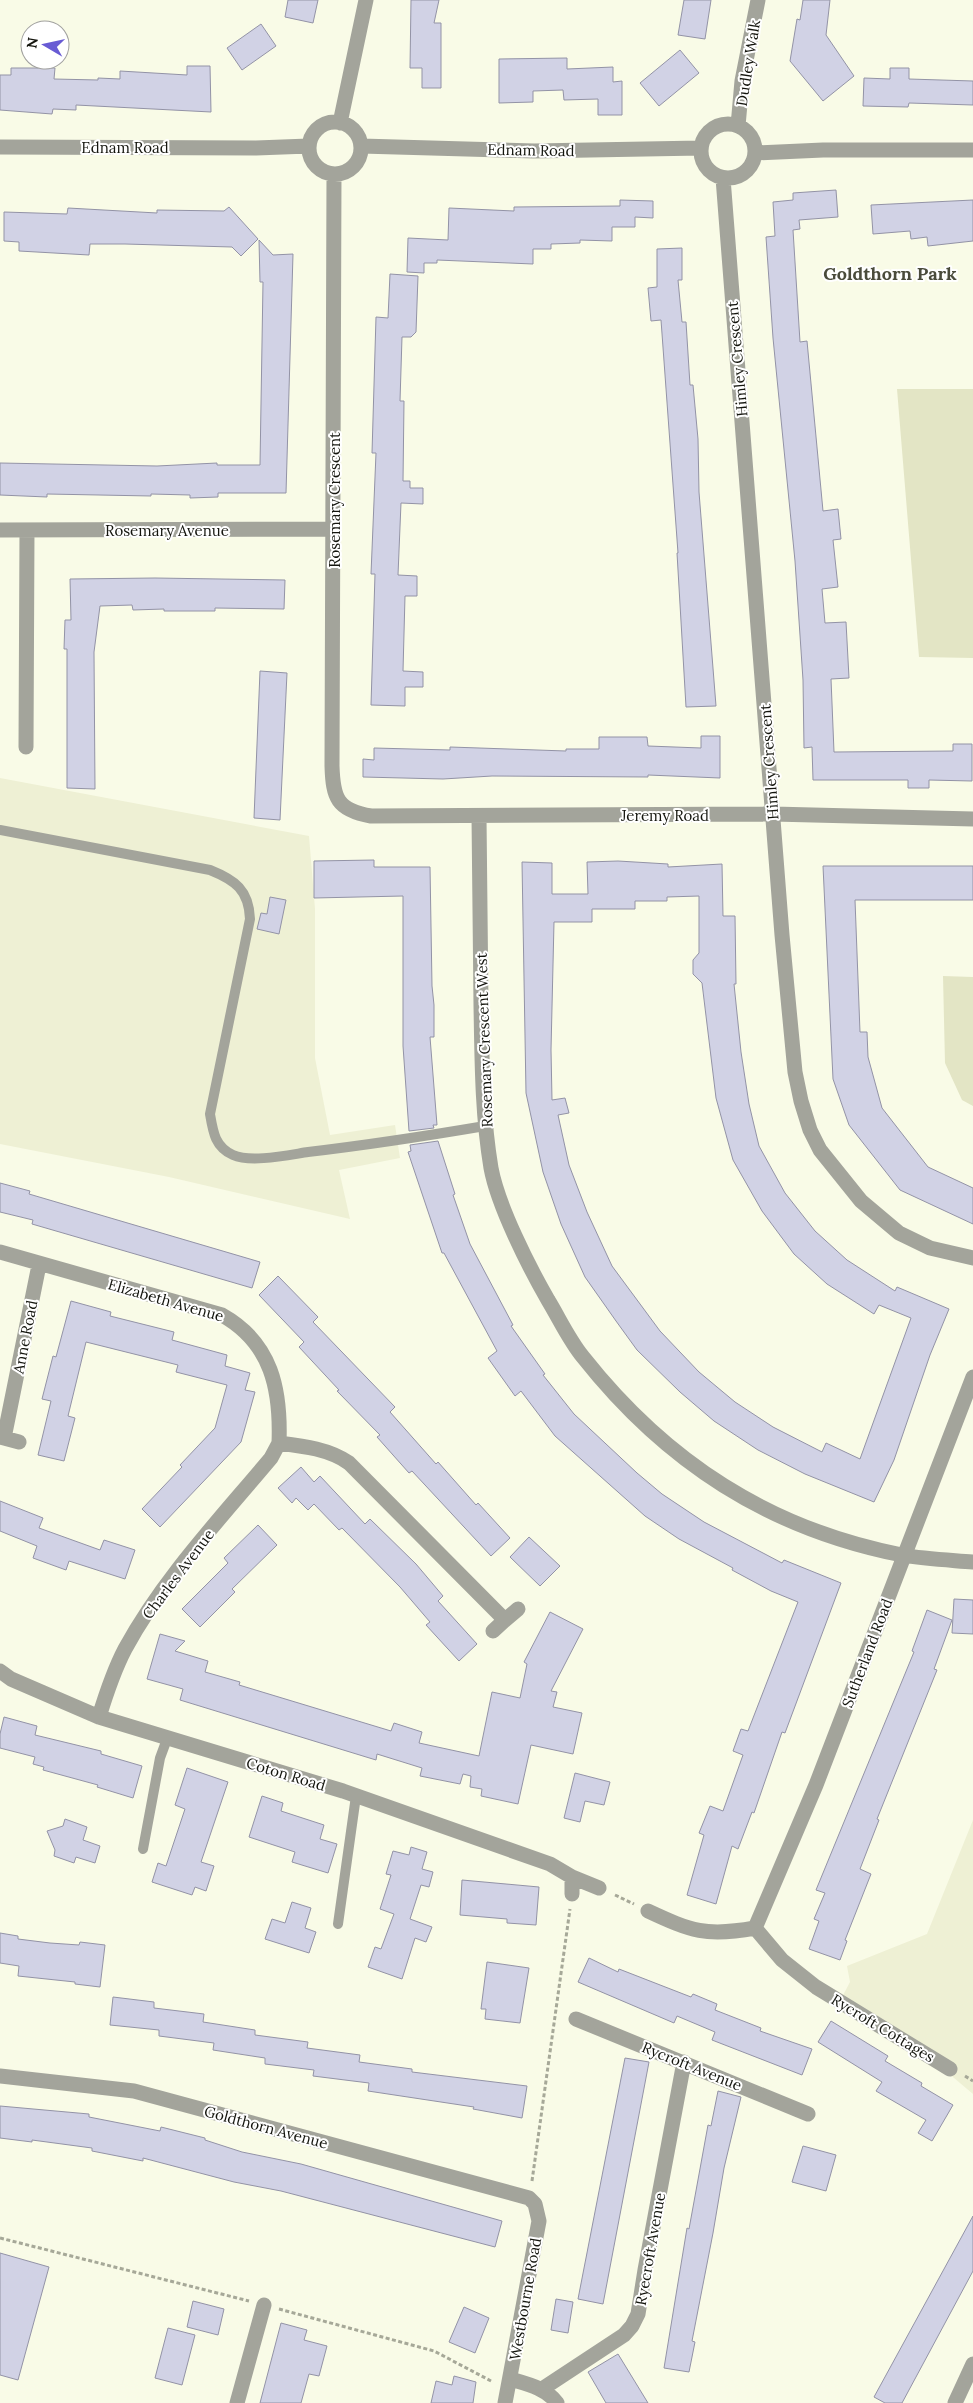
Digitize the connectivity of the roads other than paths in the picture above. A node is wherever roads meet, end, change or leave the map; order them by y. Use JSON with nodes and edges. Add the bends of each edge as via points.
{"nodes":[{"id":1,"x":366,"y":0,"type":"edge"},
{"id":2,"x":758,"y":0,"type":"edge"},
{"id":3,"x":340,"y":123,"type":"junction"},
{"id":4,"x":738,"y":126,"type":"junction"},
{"id":5,"x":309,"y":146,"type":"junction"},
{"id":6,"x":361,"y":146,"type":"junction"},
{"id":7,"x":0,"y":147,"type":"edge"},
{"id":8,"x":701,"y":148,"type":"junction"},
{"id":9,"x":973,"y":150,"type":"edge"},
{"id":10,"x":755,"y":153,"type":"junction"},
{"id":11,"x":334,"y":174,"type":"junction"},
{"id":12,"x":723,"y":178,"type":"junction"},
{"id":13,"x":334,"y":529,"type":"junction"},
{"id":14,"x":0,"y":530,"type":"edge"},
{"id":15,"x":27,"y":530,"type":"junction"},
{"id":16,"x":26,"y":747,"type":"dead end"},
{"id":17,"x":357,"y":814,"type":"joint"},
{"id":18,"x":773,"y":814,"type":"junction"},
{"id":19,"x":479,"y":816,"type":"junction"},
{"id":20,"x":973,"y":819,"type":"edge"},
{"id":21,"x":0,"y":830,"type":"edge"},
{"id":22,"x":485,"y":1126,"type":"junction"},
{"id":23,"x":0,"y":1252,"type":"edge"},
{"id":24,"x":973,"y":1258,"type":"edge"},
{"id":25,"x":39,"y":1265,"type":"junction"},
{"id":26,"x":973,"y":1377,"type":"edge"},
{"id":27,"x":2,"y":1438,"type":"edge"},
{"id":28,"x":19,"y":1442,"type":"dead end"},
{"id":29,"x":279,"y":1443,"type":"junction"},
{"id":30,"x":905,"y":1555,"type":"junction"},
{"id":31,"x":973,"y":1562,"type":"edge"},
{"id":32,"x":518,"y":1609,"type":"dead end"},
{"id":33,"x":505,"y":1620,"type":"junction"},
{"id":34,"x":493,"y":1631,"type":"dead end"},
{"id":35,"x":0,"y":1671,"type":"edge"},
{"id":36,"x":98,"y":1717,"type":"junction"},
{"id":37,"x":167,"y":1739,"type":"junction"},
{"id":38,"x":356,"y":1796,"type":"junction"},
{"id":39,"x":143,"y":1849,"type":"dead end"},
{"id":40,"x":572,"y":1877,"type":"junction"},
{"id":41,"x":599,"y":1888,"type":"road end"},
{"id":42,"x":572,"y":1894,"type":"road end"},
{"id":43,"x":648,"y":1911,"type":"road end"},
{"id":44,"x":338,"y":1924,"type":"dead end"},
{"id":45,"x":754,"y":1928,"type":"junction"},
{"id":46,"x":576,"y":2019,"type":"dead end"},
{"id":47,"x":684,"y":2062,"type":"junction"},
{"id":48,"x":950,"y":2069,"type":"dead end"},
{"id":49,"x":0,"y":2076,"type":"edge"},
{"id":50,"x":808,"y":2114,"type":"dead end"},
{"id":51,"x":529,"y":2198,"type":"joint"},
{"id":52,"x":264,"y":2305,"type":"dead end"},
{"id":53,"x":973,"y":2364,"type":"edge"},
{"id":54,"x":510,"y":2379,"type":"junction"},
{"id":55,"x":542,"y":2389,"type":"junction"},
{"id":56,"x":237,"y":2403,"type":"edge"},
{"id":57,"x":505,"y":2403,"type":"edge"},
{"id":58,"x":557,"y":2403,"type":"edge"},
{"id":59,"x":954,"y":2403,"type":"edge"}],
"edges":[{"from":1,"to":3,"type":"street"},
{"from":2,"to":4,"type":"street","name":"Dudley Walk","via":[[742,81]]},
{"from":3,"to":5,"type":"street","via":[[320,127]]},
{"from":3,"to":6,"type":"street","via":[[356,133]]},
{"from":4,"to":8,"type":"street","via":[[729,124],[715,128]]},
{"from":4,"to":10,"type":"street","via":[[751,137]]},
{"from":5,"to":7,"type":"street","name":"Ednam Road"},
{"from":5,"to":11,"type":"street","via":[[309,154],[316,166]]},
{"from":6,"to":8,"type":"street","name":"Ednam Road","via":[[534,151]]},
{"from":6,"to":11,"type":"street","via":[[354,166]]},
{"from":8,"to":12,"type":"street","via":[[708,170]]},
{"from":9,"to":10,"type":"street"},
{"from":10,"to":12,"type":"street","via":[[753,162],[741,175]]},
{"from":11,"to":13,"type":"street","name":"Rosemary Crescent"},
{"from":12,"to":18,"type":"street","name":"Himley Crescent"},
{"from":13,"to":15,"type":"street","name":"Rosemary Avenue"},
{"from":13,"to":17,"type":"street","name":"Rosemary Crescent","via":[[333,787],[340,804]]},
{"from":14,"to":15,"type":"street","name":"Rosemary Avenue"},
{"from":15,"to":16,"type":"street"},
{"from":17,"to":19,"type":"street","name":"Jeremy Road"},
{"from":18,"to":19,"type":"street","name":"Jeremy Road"},
{"from":18,"to":20,"type":"street","name":"Jeremy Road"},
{"from":18,"to":24,"type":"street","name":"Himley Crescent","via":[[795,1072],[810,1130],[833,1168],[861,1201],[899,1233],[930,1248]]},
{"from":19,"to":22,"type":"street","name":"Rosemary Crescent West"},
{"from":21,"to":22,"type":"lane","via":[[210,870],[235,883],[244,894],[250,904],[250,919],[210,1114],[216,1140],[224,1150],[235,1156],[264,1158]]},
{"from":22,"to":30,"type":"street","name":"Rosemary Crescent West","via":[[492,1172],[537,1281],[581,1355],[634,1415],[697,1469],[750,1501],[814,1530],[868,1548]]},
{"from":23,"to":25,"type":"street","name":"Elizabeth Avenue"},
{"from":25,"to":27,"type":"street","name":"Anne Road"},
{"from":25,"to":29,"type":"street","name":"Elizabeth Avenue","via":[[234,1321],[262,1350],[269,1365],[278,1396]]},
{"from":26,"to":30,"type":"street","name":"Sutherland Road"},
{"from":27,"to":28,"type":"street","name":"Anne Road"},
{"from":29,"to":33,"type":"street","via":[[305,1446],[349,1463]]},
{"from":29,"to":36,"type":"street","name":"Charles Avenue","via":[[271,1458],[150,1608],[125,1650]]},
{"from":30,"to":31,"type":"street","name":"Rosemary Crescent West"},
{"from":30,"to":45,"type":"street","name":"Sutherland Road","via":[[816,1785]]},
{"from":32,"to":33,"type":"street"},
{"from":33,"to":34,"type":"street"},
{"from":35,"to":36,"type":"street","name":"Coton Road","via":[[11,1679]]},
{"from":36,"to":37,"type":"street","name":"Coton Road"},
{"from":37,"to":38,"type":"street","name":"Coton Road"},
{"from":37,"to":39,"type":"lane","via":[[160,1758]]},
{"from":38,"to":40,"type":"street","name":"Coton Road","via":[[550,1864]]},
{"from":38,"to":44,"type":"lane"},
{"from":40,"to":41,"type":"street","name":"Coton Road"},
{"from":40,"to":42,"type":"street"},
{"from":43,"to":45,"type":"street","via":[[686,1929],[709,1933]]},
{"from":45,"to":48,"type":"street","name":"Rycroft Cottages","via":[[782,1960],[816,1987]]},
{"from":46,"to":47,"type":"street","name":"Rycroft Avenue"},
{"from":47,"to":50,"type":"street","name":"Rycroft Avenue"},
{"from":47,"to":55,"type":"street","name":"Ryecroft Avenue","via":[[638,2314],[624,2335]]},
{"from":49,"to":51,"type":"street","name":"Goldthorn Avenue","via":[[134,2091]]},
{"from":51,"to":54,"type":"street","name":"Westbourne Road","via":[[535,2204],[539,2221]]},
{"from":52,"to":56,"type":"street"},
{"from":53,"to":59,"type":"street"},
{"from":54,"to":55,"type":"street"},
{"from":54,"to":57,"type":"street","name":"Westbourne Road"},
{"from":55,"to":58,"type":"street"}]}
